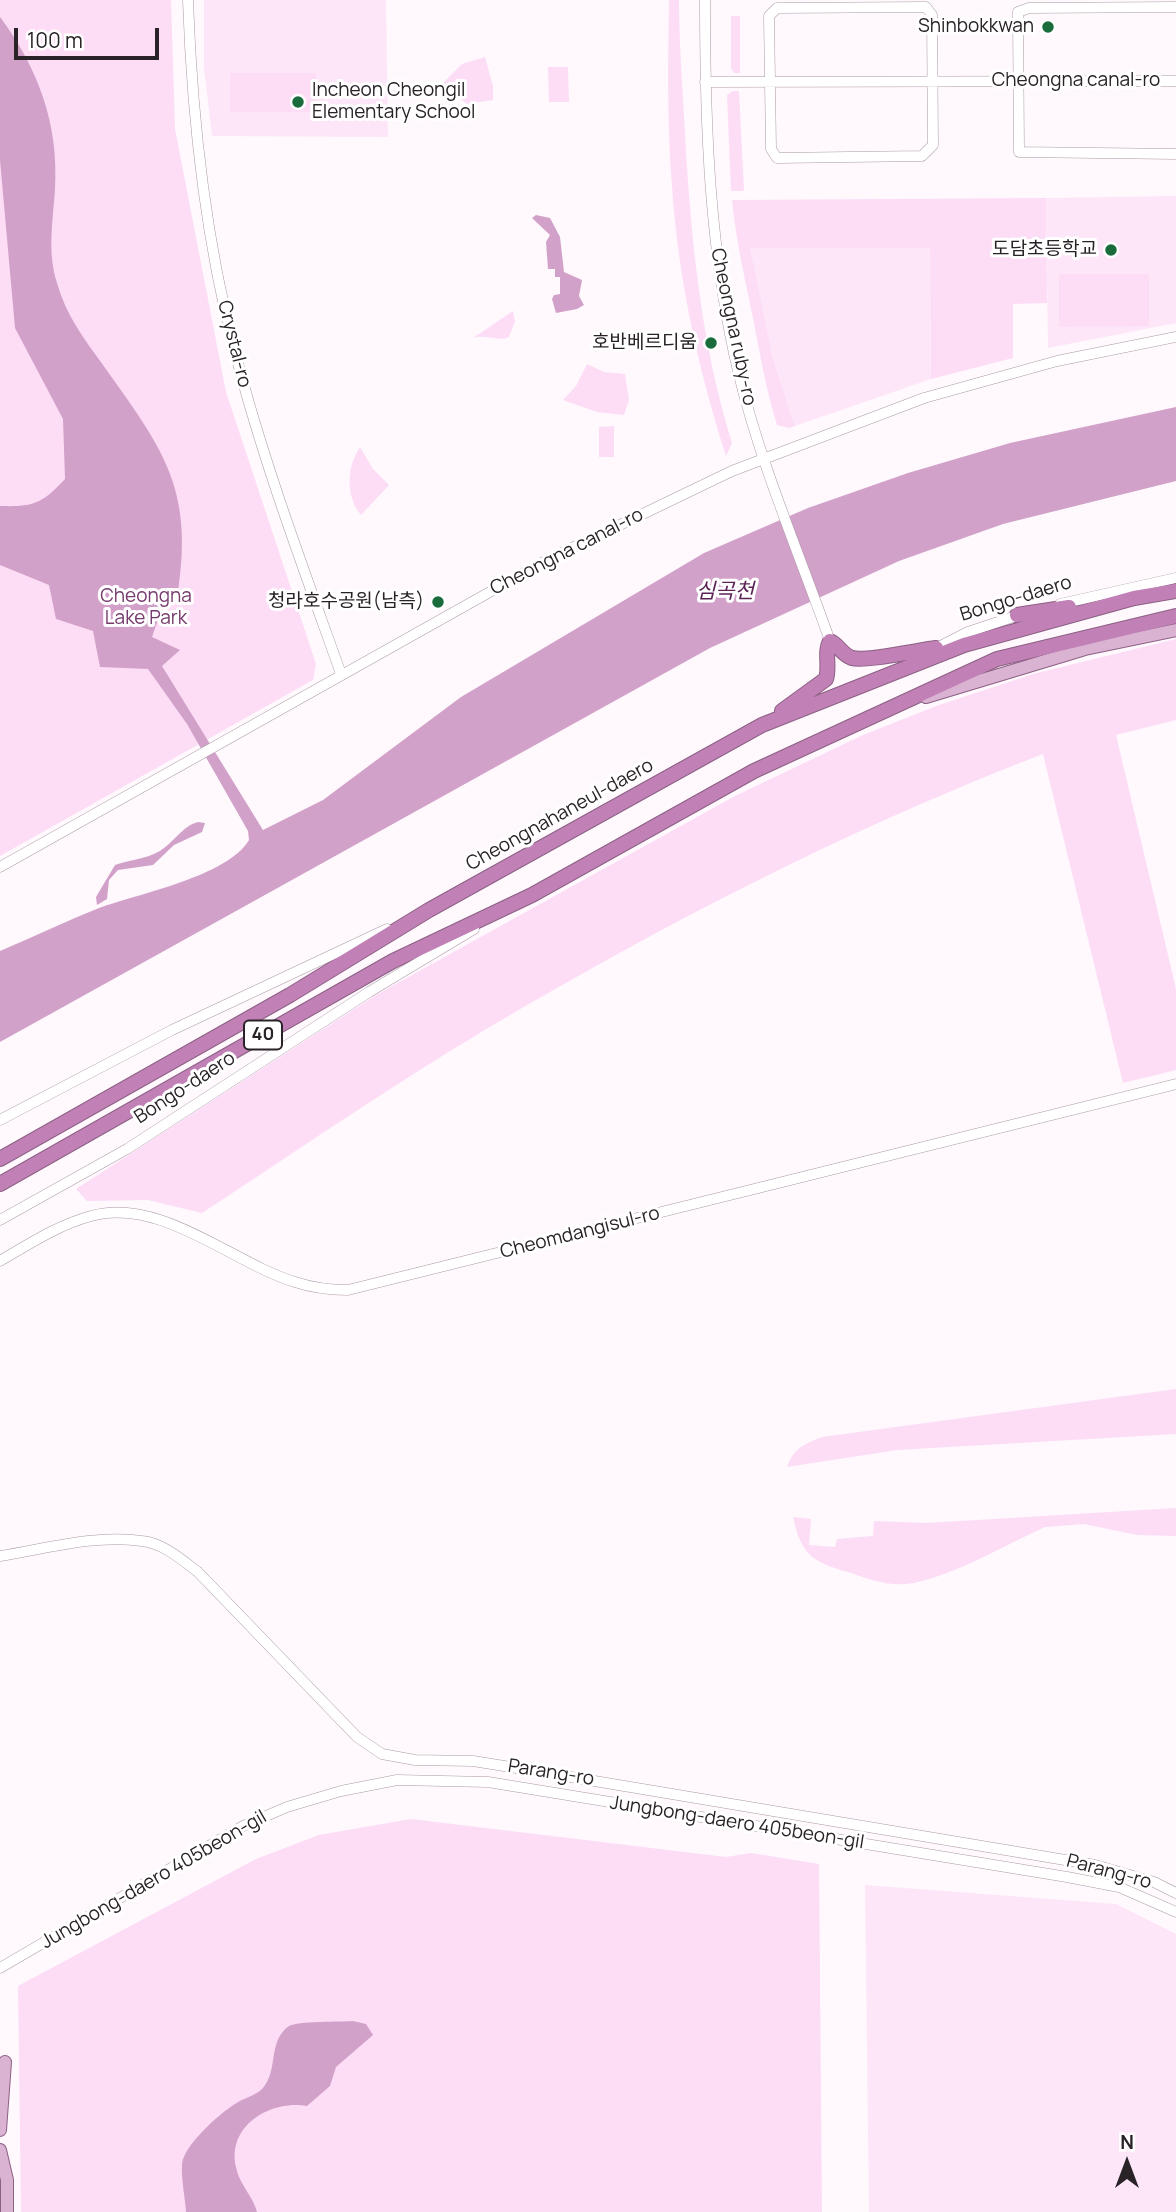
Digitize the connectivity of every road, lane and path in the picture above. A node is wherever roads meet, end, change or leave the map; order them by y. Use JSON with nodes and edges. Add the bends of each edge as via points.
{"nodes":[{"id":1,"x":187,"y":0,"type":"edge"},
{"id":2,"x":705,"y":0,"type":"edge"},
{"id":3,"x":1176,"y":7,"type":"edge"},
{"id":4,"x":933,"y":81,"type":"junction"},
{"id":5,"x":1019,"y":81,"type":"junction"},
{"id":6,"x":1176,"y":81,"type":"edge"},
{"id":7,"x":705,"y":82,"type":"junction"},
{"id":8,"x":770,"y":83,"type":"junction"},
{"id":9,"x":1176,"y":154,"type":"edge"},
{"id":10,"x":1176,"y":337,"type":"edge"},
{"id":11,"x":764,"y":457,"type":"junction"},
{"id":12,"x":1176,"y":578,"type":"edge"},
{"id":13,"x":1170,"y":592,"type":"edge"},
{"id":14,"x":1017,"y":615,"type":"junction"},
{"id":15,"x":1176,"y":616,"type":"edge"},
{"id":16,"x":1176,"y":630,"type":"edge"},
{"id":17,"x":830,"y":641,"type":"junction"},
{"id":18,"x":936,"y":648,"type":"junction"},
{"id":19,"x":341,"y":674,"type":"junction"},
{"id":20,"x":875,"y":680,"type":"junction"},
{"id":21,"x":869,"y":715,"type":"junction"},
{"id":22,"x":762,"y":725,"type":"junction"},
{"id":23,"x":0,"y":867,"type":"edge"},
{"id":24,"x":532,"y":895,"type":"junction"},
{"id":25,"x":429,"y":910,"type":"junction"},
{"id":26,"x":1176,"y":1084,"type":"edge"},
{"id":27,"x":0,"y":1120,"type":"edge"},
{"id":28,"x":0,"y":1159,"type":"edge"},
{"id":29,"x":0,"y":1184,"type":"edge"},
{"id":30,"x":0,"y":1220,"type":"edge"},
{"id":31,"x":0,"y":1261,"type":"edge"},
{"id":32,"x":0,"y":1556,"type":"edge"},
{"id":33,"x":1176,"y":1893,"type":"edge"},
{"id":34,"x":1176,"y":1912,"type":"edge"},
{"id":35,"x":0,"y":1968,"type":"edge"},
{"id":36,"x":5,"y":2063,"type":"dead end"},
{"id":37,"x":0,"y":2130,"type":"edge"},
{"id":38,"x":0,"y":2150,"type":"edge"},
{"id":39,"x":7,"y":2212,"type":"edge"}],
"edges":[{"from":1,"to":19,"type":"street","name":"Crystal-ro","via":[[195,125],[234,349],[271,474]]},
{"from":2,"to":7,"type":"street","name":"Cheongna ruby-ro"},
{"from":3,"to":5,"type":"street","via":[[1029,8],[1018,12]]},
{"from":4,"to":5,"type":"street","name":"Cheongna canal-ro"},
{"from":4,"to":8,"type":"street","name":"Cheongna canal-ro"},
{"from":4,"to":8,"type":"street","via":[[933,145],[922,156],[778,158],[771,149]]},
{"from":4,"to":8,"type":"street","via":[[932,15],[926,7],[777,8],[769,16]]},
{"from":5,"to":6,"type":"street","name":"Cheongna canal-ro"},
{"from":5,"to":9,"type":"street","via":[[1019,152]]},
{"from":7,"to":8,"type":"street","name":"Cheongna canal-ro"},
{"from":7,"to":11,"type":"street","name":"Cheongna ruby-ro","via":[[716,256],[740,378]]},
{"from":10,"to":11,"type":"street","name":"Cheongna canal-ro","via":[[1057,361],[924,398]]},
{"from":11,"to":17,"type":"street","name":"Cheongna ruby-ro"},
{"from":11,"to":19,"type":"street","name":"Cheongna canal-ro","via":[[545,561]]},
{"from":12,"to":14,"type":"street","name":"Bongo-daero","number":"40"},
{"from":13,"to":14,"type":"highway"},
{"from":13,"to":20,"type":"highway","name":"Cheongnahaneul-daero","via":[[978,641]]},
{"from":14,"to":18,"type":"street","name":"Bongo-daero","number":"40"},
{"from":15,"to":21,"type":"highway","via":[[997,659]]},
{"from":16,"to":21,"type":"main road","number":"40","via":[[1031,664]]},
{"from":17,"to":18,"type":"highway","via":[[848,657],[864,661]]},
{"from":17,"to":22,"type":"highway","via":[[826,679]]},
{"from":18,"to":20,"type":"street","name":"Bongo-daero","number":"40"},
{"from":19,"to":23,"type":"street","name":"Cheongna canal-ro"},
{"from":20,"to":22,"type":"highway","name":"Cheongnahaneul-daero","number":"40"},
{"from":21,"to":24,"type":"highway","number":"40","via":[[754,771]]},
{"from":22,"to":25,"type":"highway","name":"Cheongnahaneul-daero","number":"40"},
{"from":24,"to":29,"type":"highway","number":"40","via":[[393,961]]},
{"from":24,"to":30,"type":"street","name":"Bongo-daero","number":"40","via":[[369,992],[127,1149]]},
{"from":25,"to":27,"type":"street","number":"40","via":[[172,1030]]},
{"from":25,"to":28,"type":"highway","name":"Cheongnahaneul-daero","number":"40","via":[[290,995]]},
{"from":26,"to":31,"type":"street","name":"Cheomdangisul-ro","via":[[348,1290],[293,1282],[195,1233],[139,1214],[94,1215],[58,1228]]},
{"from":32,"to":33,"type":"street","name":"Parang-ro","via":[[108,1540],[144,1541],[171,1552],[198,1573],[357,1737],[382,1754],[507,1766],[1095,1865]]},
{"from":34,"to":35,"type":"street","name":"Jungbong-daero 405beon-gil","via":[[1119,1887],[1067,1877],[488,1782],[419,1779],[341,1791],[243,1826]]},
{"from":36,"to":37,"type":"main road"},
{"from":38,"to":39,"type":"main road","via":[[7,2180]]}]}
